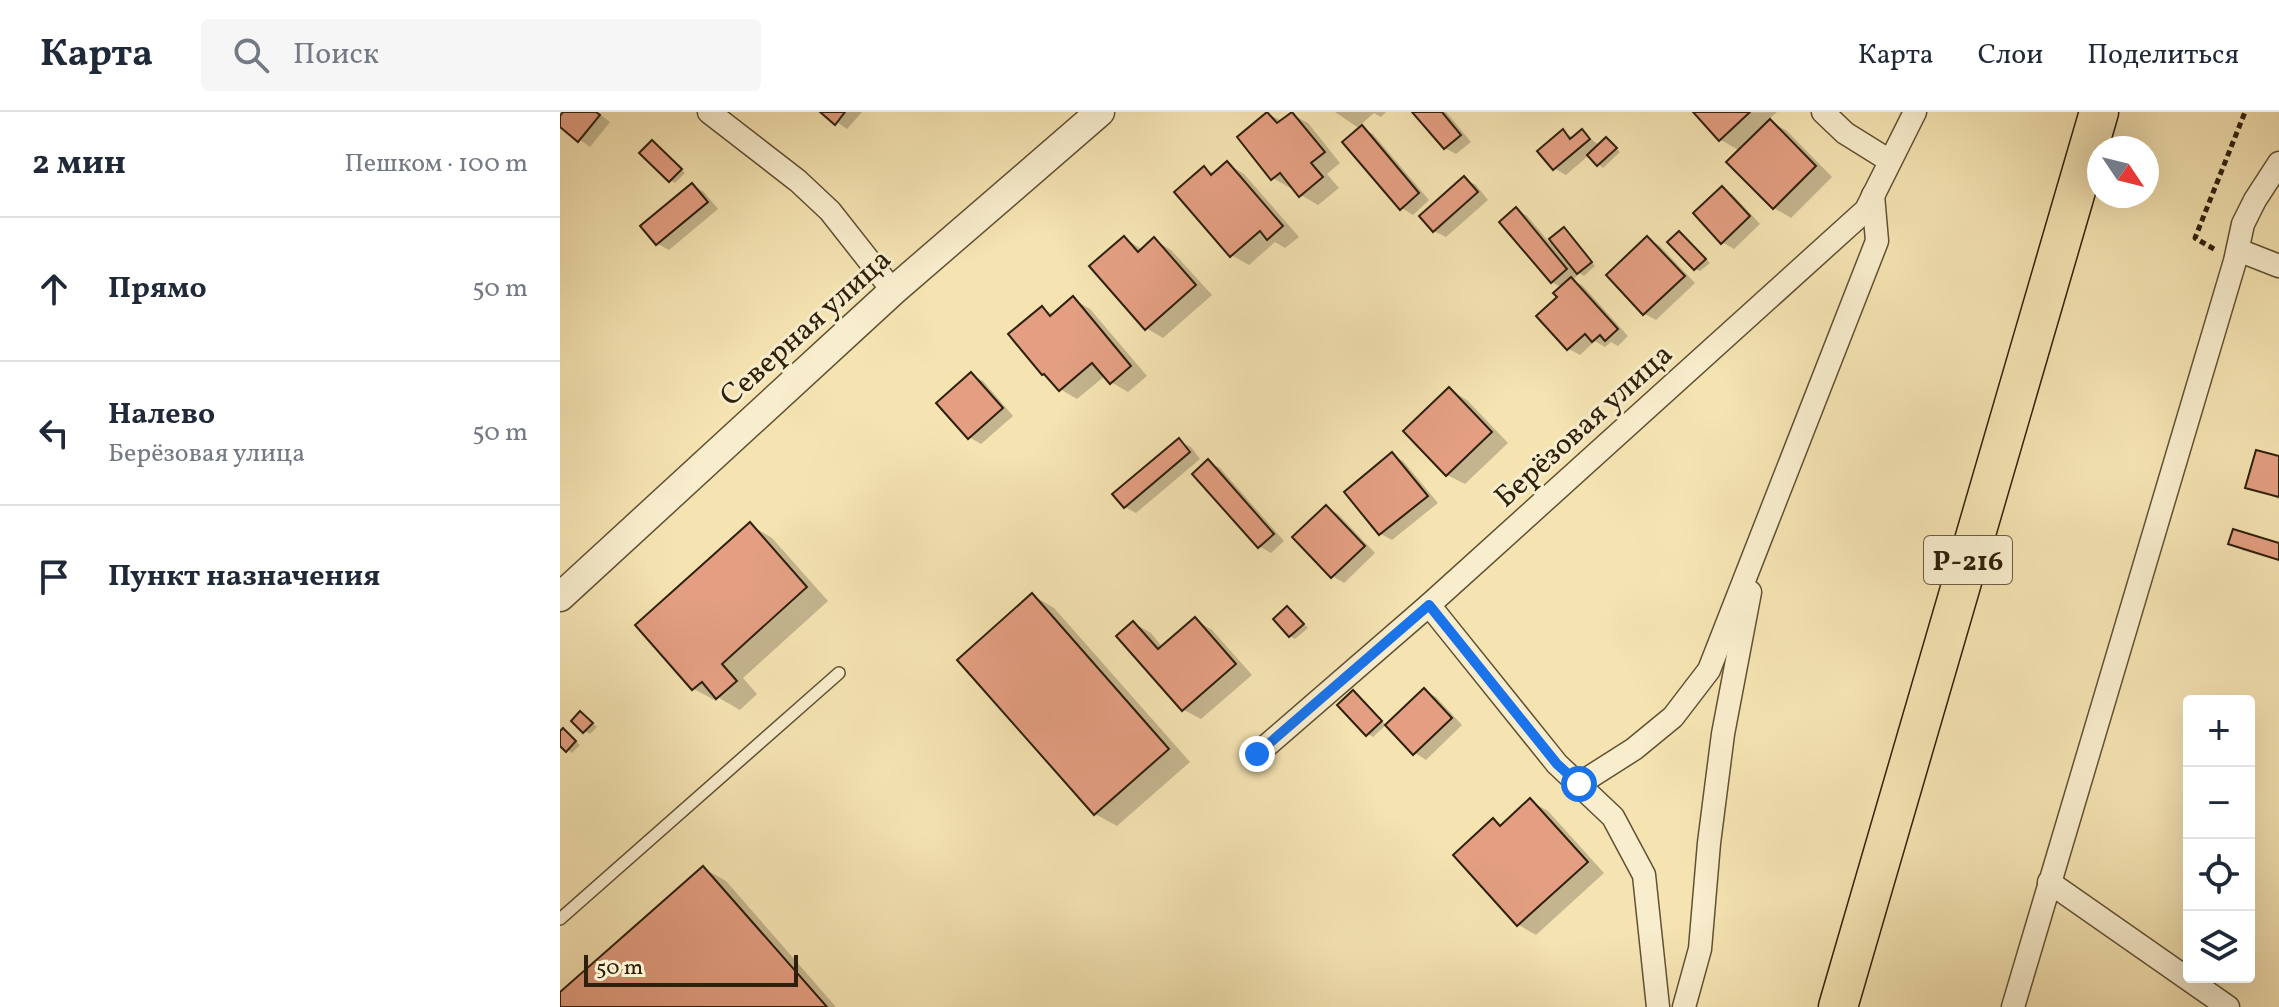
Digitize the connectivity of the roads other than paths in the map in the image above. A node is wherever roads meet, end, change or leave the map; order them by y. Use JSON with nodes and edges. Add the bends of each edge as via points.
{"nodes":[{"id":1,"x":709,"y":112,"type":"edge"},
{"id":2,"x":1100,"y":112,"type":"edge"},
{"id":3,"x":1823,"y":112,"type":"edge"},
{"id":4,"x":1915,"y":112,"type":"edge"},
{"id":5,"x":2099,"y":112,"type":"edge"},
{"id":6,"x":1890,"y":161,"type":"junction"},
{"id":7,"x":2279,"y":163,"type":"edge"},
{"id":8,"x":1873,"y":195,"type":"junction"},
{"id":9,"x":2236,"y":256,"type":"junction"},
{"id":10,"x":2279,"y":266,"type":"edge"},
{"id":11,"x":893,"y":291,"type":"junction"},
{"id":12,"x":1758,"y":547,"type":"junction"},
{"id":13,"x":560,"y":597,"type":"edge"},
{"id":14,"x":1429,"y":605,"type":"junction"},
{"id":15,"x":839,"y":673,"type":"dead end"},
{"id":16,"x":1257,"y":754,"type":"dead end"},
{"id":17,"x":1579,"y":784,"type":"junction"},
{"id":18,"x":2049,"y":882,"type":"junction"},
{"id":19,"x":560,"y":919,"type":"edge"},
{"id":20,"x":1658,"y":1007,"type":"edge"},
{"id":21,"x":1684,"y":1007,"type":"edge"},
{"id":22,"x":1838,"y":1007,"type":"edge"},
{"id":23,"x":2013,"y":1007,"type":"edge"},
{"id":24,"x":2228,"y":1007,"type":"edge"}],
"edges":[{"from":1,"to":11,"type":"street","via":[[830,211]]},
{"from":2,"to":11,"type":"street","name":"Северная улица"},
{"from":3,"to":6,"type":"street"},
{"from":4,"to":6,"type":"street","name":"Берёзовая улица"},
{"from":5,"to":22,"type":"highway","number":"Р-216"},
{"from":6,"to":8,"type":"street","name":"Берёзовая улица"},
{"from":7,"to":9,"type":"street","via":[[2243,224]]},
{"from":8,"to":12,"type":"street","via":[[1877,241]]},
{"from":8,"to":14,"type":"street","name":"Берёзовая улица","via":[[1866,210]]},
{"from":9,"to":10,"type":"street"},
{"from":9,"to":18,"type":"street"},
{"from":11,"to":13,"type":"street","name":"Северная улица"},
{"from":12,"to":17,"type":"street","via":[[1709,670],[1673,717]]},
{"from":12,"to":21,"type":"street","via":[[1723,734],[1700,949]]},
{"from":14,"to":16,"type":"street","name":"Берёзовая улица"},
{"from":14,"to":17,"type":"street","via":[[1557,764]]},
{"from":15,"to":19,"type":"lane"},
{"from":17,"to":20,"type":"street","via":[[1613,817],[1644,875]]},
{"from":18,"to":23,"type":"street"},
{"from":18,"to":24,"type":"street"}]}
